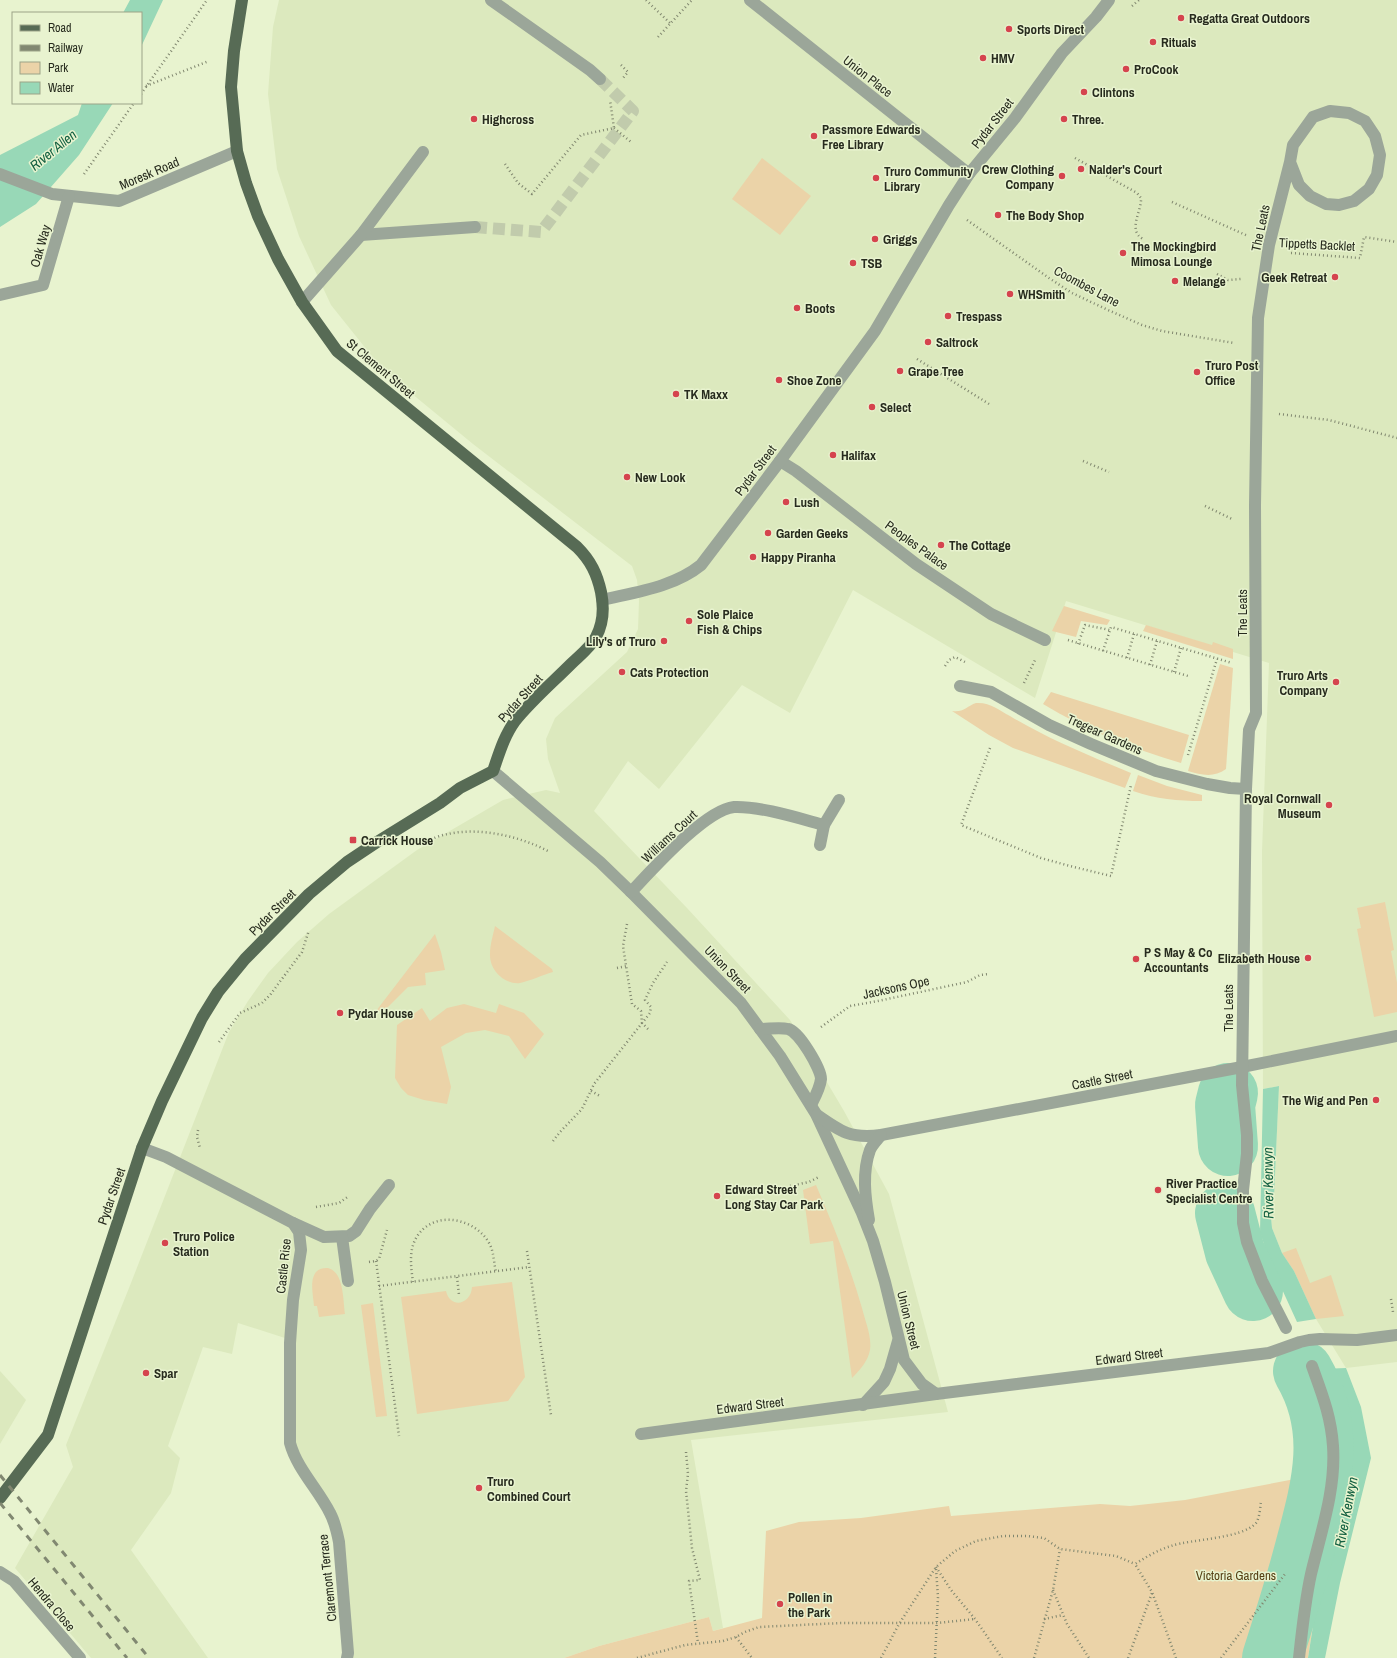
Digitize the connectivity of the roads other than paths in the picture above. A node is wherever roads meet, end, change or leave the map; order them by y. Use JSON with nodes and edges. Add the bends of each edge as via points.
{"nodes":[{"id":1,"x":242,"y":0,"type":"edge"},
{"id":2,"x":491,"y":0,"type":"edge"},
{"id":3,"x":750,"y":0,"type":"edge"},
{"id":4,"x":1110,"y":0,"type":"edge"},
{"id":5,"x":600,"y":79,"type":"tunnel mouth"},
{"id":6,"x":237,"y":151,"type":"junction"},
{"id":7,"x":424,"y":152,"type":"dead end"},
{"id":8,"x":1290,"y":162,"type":"junction"},
{"id":9,"x":0,"y":174,"type":"edge"},
{"id":10,"x":970,"y":174,"type":"junction"},
{"id":11,"x":69,"y":196,"type":"junction"},
{"id":12,"x":474,"y":227,"type":"tunnel mouth"},
{"id":13,"x":361,"y":235,"type":"junction"},
{"id":14,"x":0,"y":295,"type":"edge"},
{"id":15,"x":302,"y":302,"type":"junction"},
{"id":16,"x":780,"y":461,"type":"junction"},
{"id":17,"x":602,"y":600,"type":"junction"},
{"id":18,"x":1045,"y":640,"type":"dead end"},
{"id":19,"x":960,"y":686,"type":"dead end"},
{"id":20,"x":493,"y":771,"type":"junction"},
{"id":21,"x":1246,"y":789,"type":"junction"},
{"id":22,"x":839,"y":800,"type":"dead end"},
{"id":23,"x":824,"y":825,"type":"junction"},
{"id":24,"x":820,"y":846,"type":"dead end"},
{"id":25,"x":632,"y":892,"type":"junction"},
{"id":26,"x":760,"y":1029,"type":"junction"},
{"id":27,"x":1397,"y":1036,"type":"edge"},
{"id":28,"x":1242,"y":1067,"type":"junction"},
{"id":29,"x":814,"y":1110,"type":"junction"},
{"id":30,"x":880,"y":1135,"type":"junction"},
{"id":31,"x":142,"y":1148,"type":"junction"},
{"id":32,"x":389,"y":1185,"type":"dead end"},
{"id":33,"x":293,"y":1223,"type":"junction"},
{"id":34,"x":342,"y":1237,"type":"junction"},
{"id":35,"x":873,"y":1241,"type":"junction"},
{"id":36,"x":348,"y":1281,"type":"dead end"},
{"id":37,"x":1286,"y":1328,"type":"dead end"},
{"id":38,"x":1397,"y":1335,"type":"edge"},
{"id":39,"x":898,"y":1339,"type":"junction"},
{"id":40,"x":1312,"y":1366,"type":"dead end"},
{"id":41,"x":936,"y":1394,"type":"junction"},
{"id":42,"x":863,"y":1405,"type":"junction"},
{"id":43,"x":641,"y":1434,"type":"dead end"},
{"id":44,"x":290,"y":1435,"type":"joint"},
{"id":45,"x":0,"y":1498,"type":"edge"},
{"id":46,"x":0,"y":1572,"type":"edge"},
{"id":47,"x":80,"y":1658,"type":"edge"},
{"id":48,"x":347,"y":1658,"type":"edge"},
{"id":49,"x":1299,"y":1658,"type":"edge"}],
"edges":[{"from":1,"to":6,"type":"main road","name":"St Clement Street","via":[[231,87]]},
{"from":2,"to":5,"type":"street"},
{"from":3,"to":10,"type":"street","name":"Union Place"},
{"from":4,"to":10,"type":"street","name":"Pydar Street","via":[[1062,53]]},
{"from":6,"to":11,"type":"street","name":"Moresk Road","via":[[119,201]]},
{"from":6,"to":15,"type":"main road","name":"St Clement Street","via":[[258,216]]},
{"from":7,"to":13,"type":"street"},
{"from":8,"to":8,"type":"street","name":"The Leats","via":[[1299,185],[1310,196],[1326,204],[1339,205],[1354,201],[1369,189],[1377,175],[1380,155],[1375,136],[1365,121],[1349,113],[1330,111],[1313,117],[1302,130],[1293,145]]},
{"from":8,"to":21,"type":"street","name":"The Leats","via":[[1269,248],[1258,318],[1255,505],[1256,713],[1249,730]]},
{"from":9,"to":11,"type":"street","name":"Moresk Road","via":[[52,194]]},
{"from":10,"to":16,"type":"street","name":"Pydar Street","via":[[875,331]]},
{"from":11,"to":14,"type":"street","name":"Oak Way","via":[[43,285]]},
{"from":12,"to":13,"type":"street"},
{"from":13,"to":15,"type":"street"},
{"from":15,"to":17,"type":"main road","name":"St Clement Street","via":[[338,351],[577,547],[594,568]]},
{"from":16,"to":17,"type":"street","name":"Pydar Street","via":[[701,565],[690,574],[652,588]]},
{"from":16,"to":18,"type":"street","name":"Peoples Palace","via":[[941,581],[991,614]]},
{"from":17,"to":20,"type":"main road","name":"Pydar Street","via":[[600,625],[596,637],[515,722],[506,735]]},
{"from":19,"to":21,"type":"street","name":"Tregear Gardens","via":[[991,692],[1049,725],[1156,771],[1207,784]]},
{"from":20,"to":25,"type":"street","name":"Union Street"},
{"from":20,"to":31,"type":"main road","name":"Pydar Street","via":[[460,788],[347,862],[309,894],[245,959],[218,992],[202,1018]]},
{"from":21,"to":28,"type":"street","name":"The Leats"},
{"from":22,"to":23,"type":"street"},
{"from":23,"to":24,"type":"street"},
{"from":23,"to":25,"type":"street","name":"Williams Court","via":[[749,808],[723,810],[697,827]]},
{"from":25,"to":26,"type":"street","name":"Union Street","via":[[741,1003]]},
{"from":26,"to":29,"type":"street","name":"Union Street"},
{"from":26,"to":29,"type":"street","via":[[788,1029],[799,1037],[820,1071],[820,1085]]},
{"from":27,"to":28,"type":"street","name":"Castle Street"},
{"from":28,"to":30,"type":"street","name":"Castle Street"},
{"from":28,"to":37,"type":"street","name":"The Leats","via":[[1247,1148],[1243,1223],[1247,1242],[1262,1281]]},
{"from":29,"to":30,"type":"street","name":"Castle Street","via":[[831,1125],[846,1133],[863,1137]]},
{"from":29,"to":35,"type":"street","name":"Union Street"},
{"from":30,"to":35,"type":"street","name":"Union Street","via":[[870,1149],[866,1168],[867,1209]]},
{"from":31,"to":33,"type":"street","name":"Castle Rise","via":[[166,1157]]},
{"from":31,"to":45,"type":"main road","name":"Pydar Street","via":[[48,1435]]},
{"from":32,"to":34,"type":"street","via":[[356,1231]]},
{"from":33,"to":34,"type":"street","via":[[324,1237]]},
{"from":33,"to":44,"type":"street","name":"Castle Rise","via":[[299,1232],[301,1250],[293,1300]]},
{"from":34,"to":36,"type":"street"},
{"from":35,"to":39,"type":"street","name":"Union Street"},
{"from":38,"to":41,"type":"street","name":"Edward Street","via":[[1357,1340],[1309,1340],[1269,1352]]},
{"from":39,"to":41,"type":"street","name":"Union Street","via":[[904,1360],[912,1372],[922,1384]]},
{"from":39,"to":42,"type":"street","via":[[884,1382]]},
{"from":40,"to":49,"type":"street","via":[[1325,1399],[1333,1446],[1333,1473],[1311,1576]]},
{"from":41,"to":42,"type":"street","name":"Edward Street"},
{"from":42,"to":43,"type":"street","name":"Edward Street"},
{"from":44,"to":48,"type":"street","name":"Claremont Terrace","via":[[295,1457],[329,1511],[336,1527]]},
{"from":46,"to":47,"type":"street","name":"Hendra Close","via":[[14,1581]]}]}
